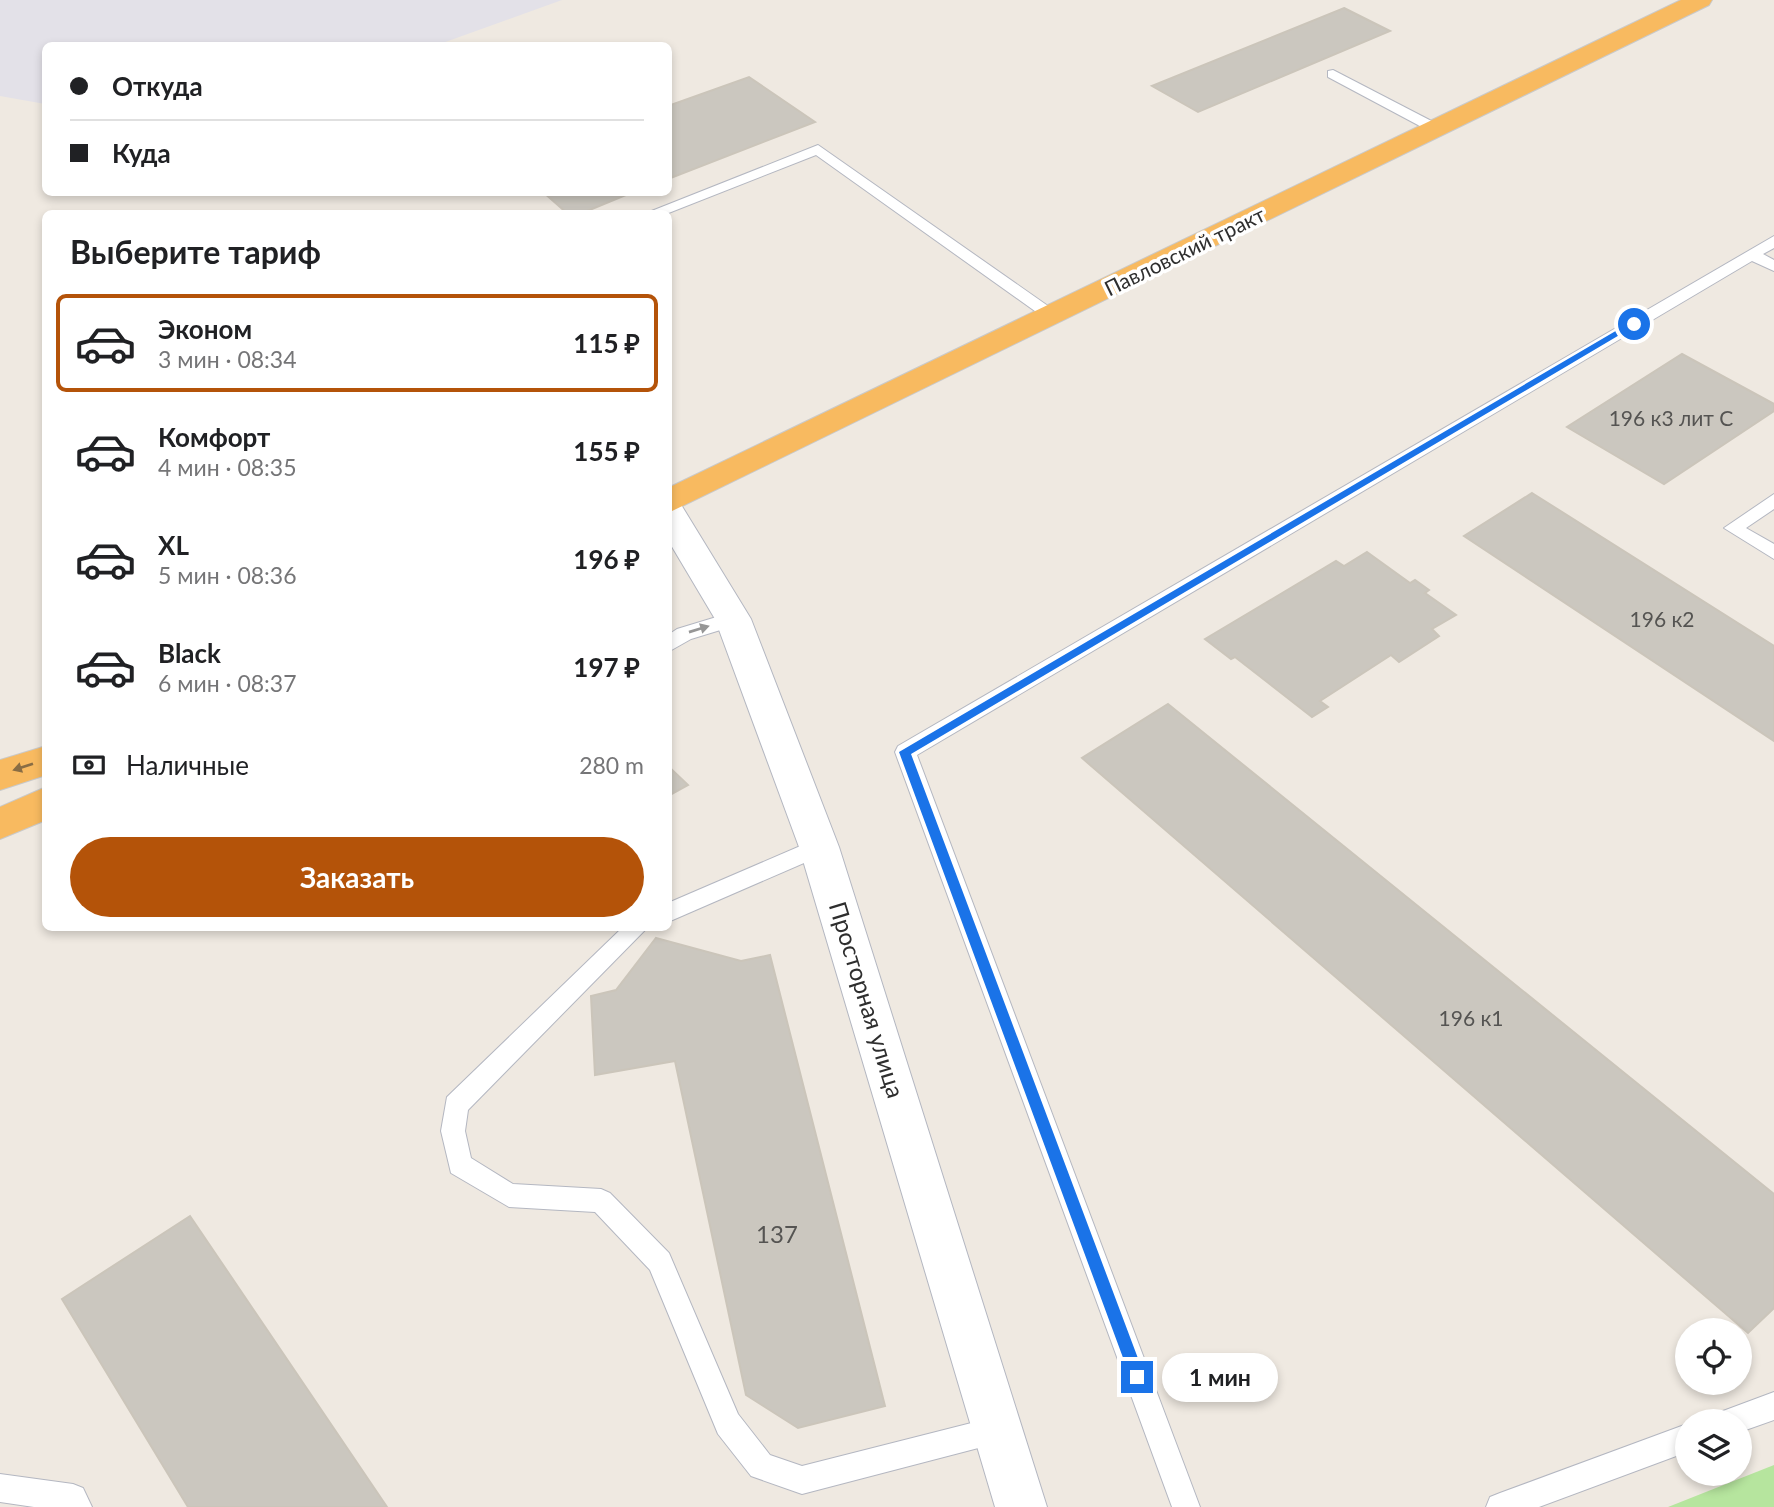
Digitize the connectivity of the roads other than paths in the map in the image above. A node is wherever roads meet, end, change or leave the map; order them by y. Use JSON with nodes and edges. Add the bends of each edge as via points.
{"nodes":[{"id":1,"x":1700,"y":0,"type":"edge"},
{"id":2,"x":1332,"y":74,"type":"dead end"},
{"id":3,"x":1438,"y":130,"type":"junction"},
{"id":4,"x":660,"y":210,"type":"edge"},
{"id":5,"x":1774,"y":241,"type":"edge"},
{"id":6,"x":1751,"y":254,"type":"junction"},
{"id":7,"x":1774,"y":266,"type":"edge"},
{"id":8,"x":1052,"y":316,"type":"junction"},
{"id":9,"x":672,"y":500,"type":"edge"},
{"id":10,"x":1774,"y":500,"type":"edge"},
{"id":11,"x":672,"y":518,"type":"edge"},
{"id":12,"x":1774,"y":553,"type":"edge"},
{"id":13,"x":733,"y":618,"type":"junction"},
{"id":14,"x":672,"y":642,"type":"edge"},
{"id":15,"x":42,"y":761,"type":"edge"},
{"id":16,"x":0,"y":775,"type":"edge"},
{"id":17,"x":819,"y":847,"type":"junction"},
{"id":18,"x":672,"y":911,"type":"edge"},
{"id":19,"x":633,"y":931,"type":"edge"},
{"id":20,"x":1774,"y":1406,"type":"edge"},
{"id":21,"x":1752,"y":1414,"type":"edge"},
{"id":22,"x":999,"y":1430,"type":"junction"},
{"id":23,"x":1675,"y":1442,"type":"edge"},
{"id":24,"x":0,"y":1488,"type":"edge"},
{"id":25,"x":78,"y":1507,"type":"edge"},
{"id":26,"x":1021,"y":1507,"type":"edge"},
{"id":27,"x":1186,"y":1507,"type":"edge"},
{"id":28,"x":1500,"y":1507,"type":"edge"}],
"edges":[{"from":1,"to":3,"type":"highway","name":"Павловский тракт"},
{"from":2,"to":3,"type":"lane"},
{"from":3,"to":8,"type":"highway","name":"Павловский тракт"},
{"from":4,"to":8,"type":"lane","via":[[818,149]]},
{"from":5,"to":6,"type":"lane"},
{"from":6,"to":7,"type":"lane"},
{"from":6,"to":27,"type":"lane","via":[[905,752]]},
{"from":8,"to":9,"type":"highway","name":"Павловский тракт"},
{"from":10,"to":12,"type":"lane","via":[[1732,528]]},
{"from":11,"to":13,"type":"street","name":"Просторная улица"},
{"from":14,"to":13,"type":"lane","one_way":true},
{"from":13,"to":17,"type":"street","name":"Просторная улица"},
{"from":15,"to":16,"type":"highway","one_way":true},
{"from":17,"to":18,"type":"lane"},
{"from":17,"to":22,"type":"street","name":"Просторная улица"},
{"from":19,"to":22,"type":"lane","via":[[456,1105],[453,1131],[460,1165],[509,1195],[601,1201],[660,1262],[728,1424],[761,1466],[802,1480]]},
{"from":20,"to":21,"type":"lane"},
{"from":22,"to":26,"type":"street","name":"Просторная улица"},
{"from":23,"to":28,"type":"lane"},
{"from":24,"to":25,"type":"lane","via":[[73,1498]]}]}
